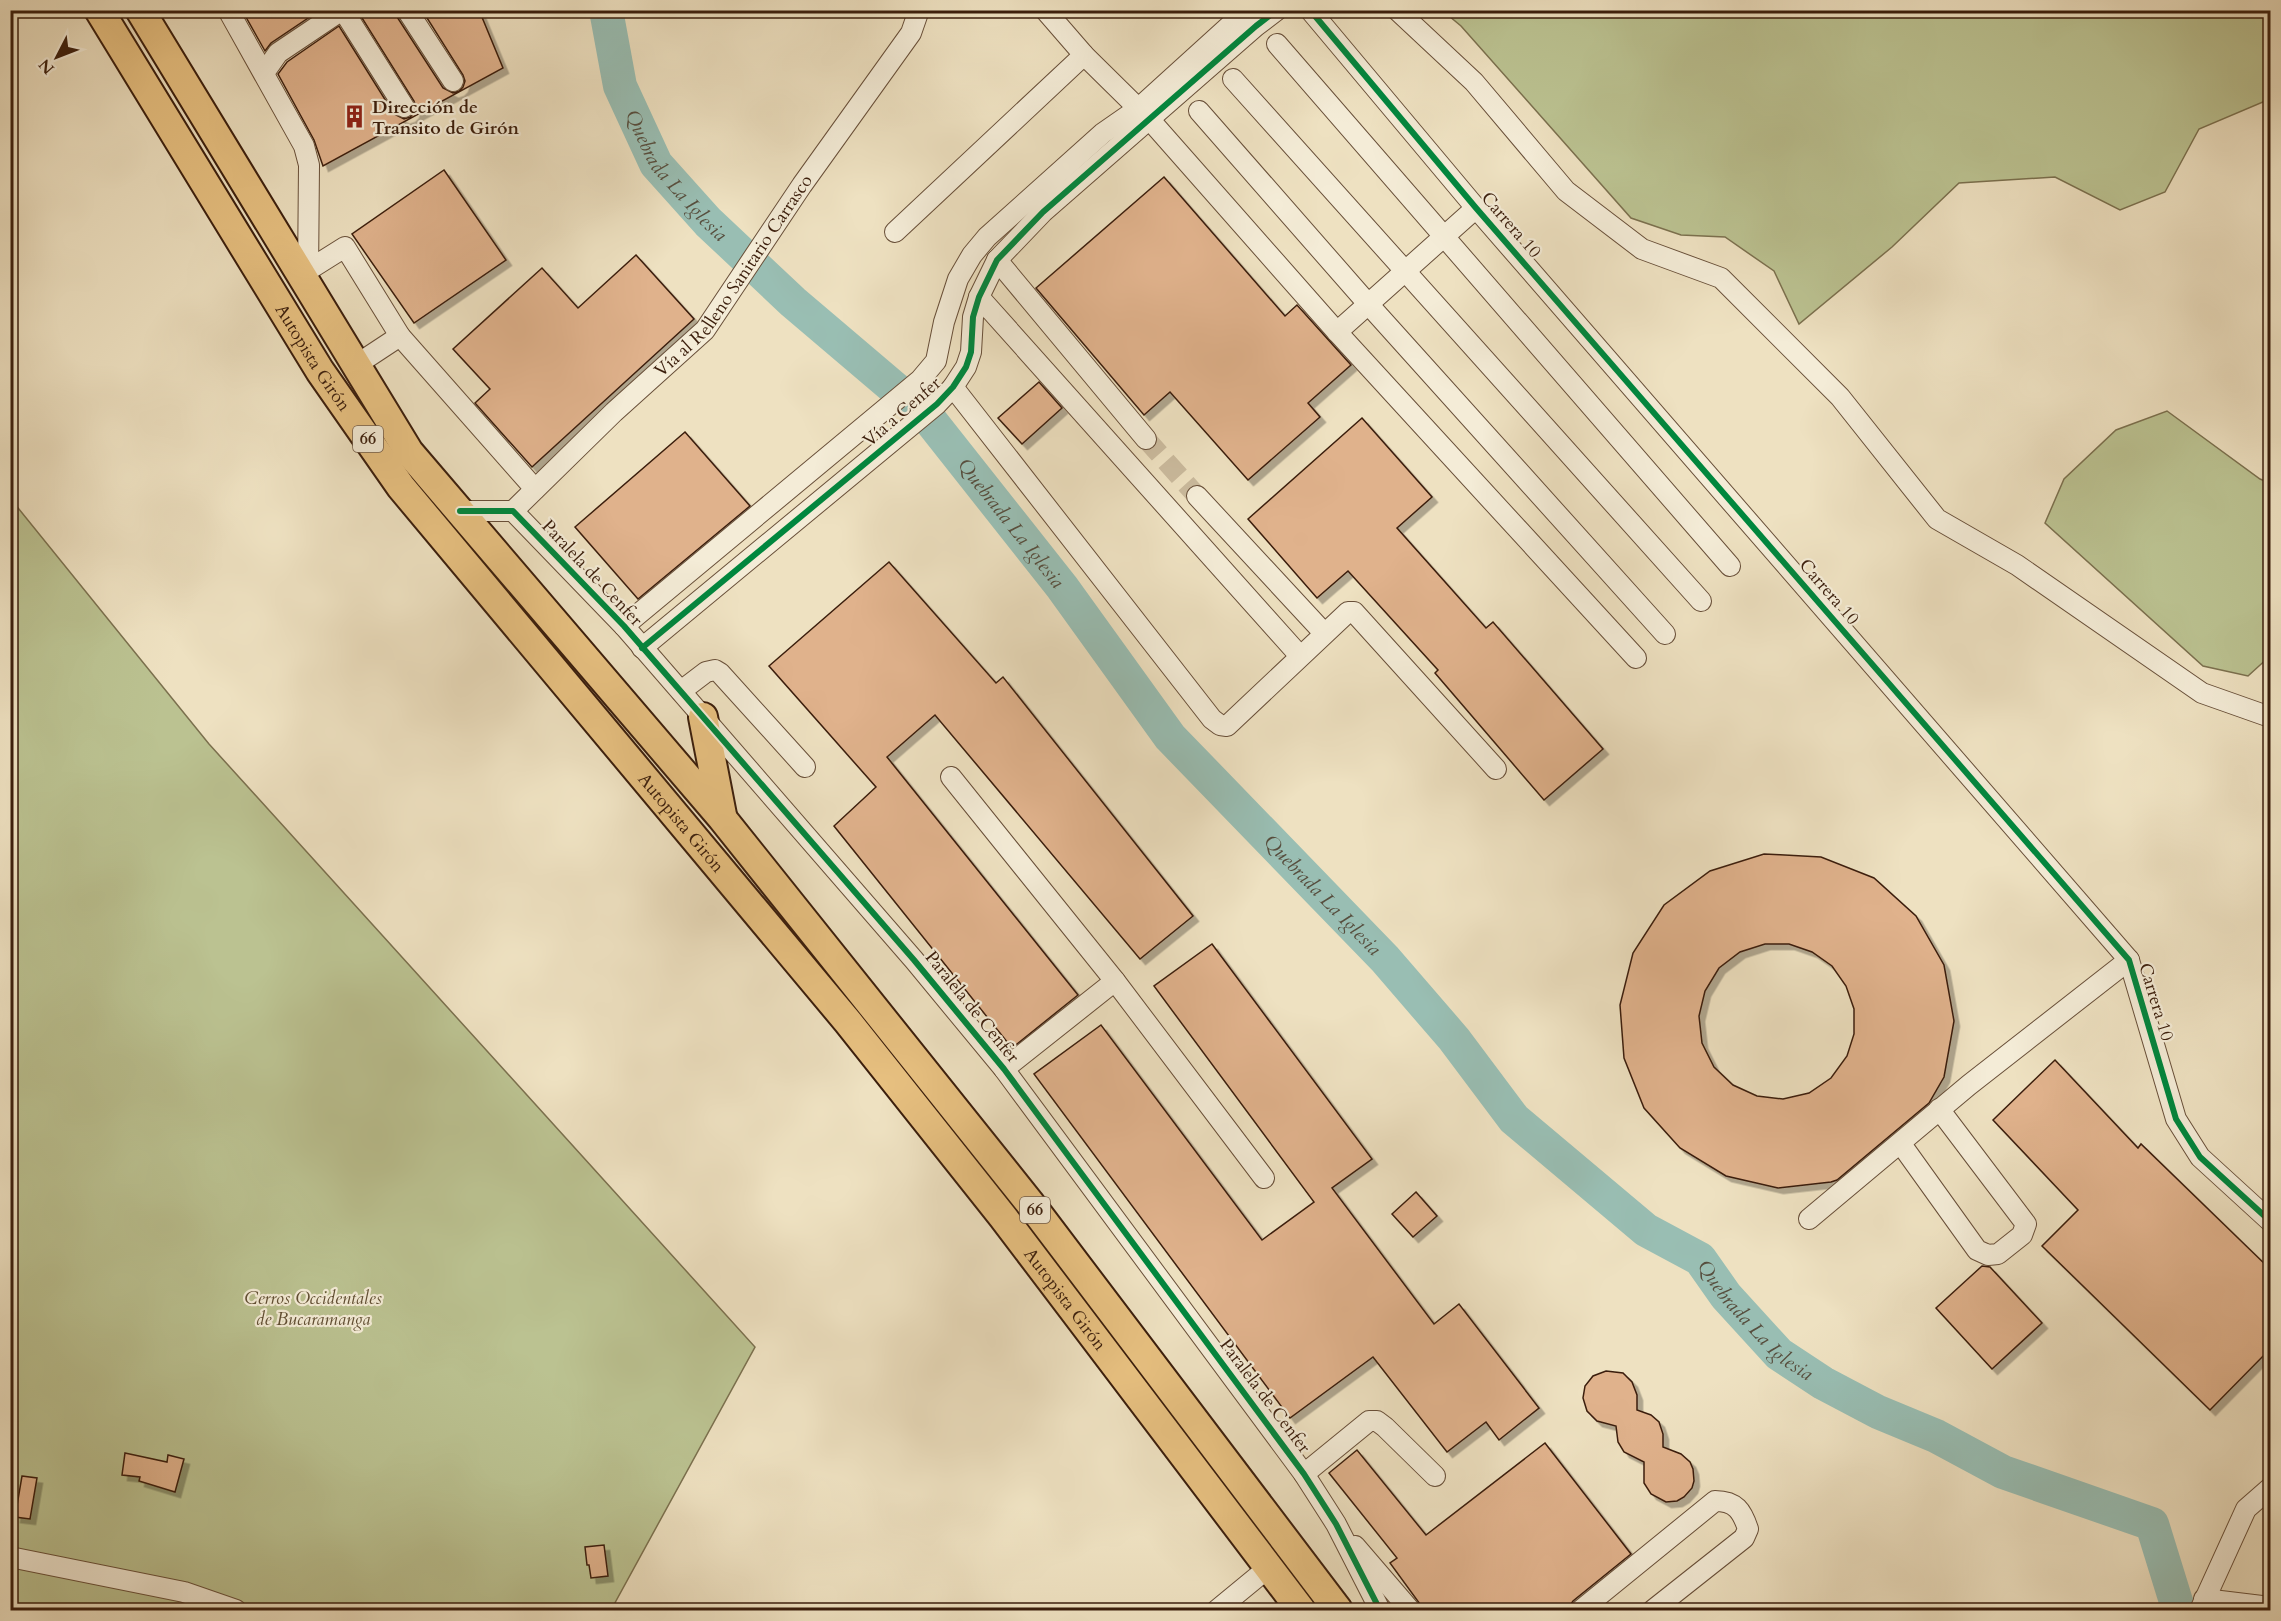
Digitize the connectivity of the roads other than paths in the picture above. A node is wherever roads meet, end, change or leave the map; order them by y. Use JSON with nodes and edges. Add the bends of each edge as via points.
{"nodes":[{"id":1,"x":99,"y":10,"type":"edge"},
{"id":2,"x":140,"y":10,"type":"edge"},
{"id":3,"x":228,"y":10,"type":"edge"},
{"id":4,"x":343,"y":10,"type":"edge"},
{"id":5,"x":407,"y":10,"type":"edge"},
{"id":6,"x":919,"y":10,"type":"edge"},
{"id":7,"x":1045,"y":10,"type":"edge"},
{"id":8,"x":1247,"y":10,"type":"edge"},
{"id":9,"x":1277,"y":10,"type":"edge"},
{"id":10,"x":1310,"y":10,"type":"edge"},
{"id":11,"x":1397,"y":10,"type":"edge"},
{"id":12,"x":1277,"y":44,"type":"dead end"},
{"id":13,"x":1084,"y":55,"type":"junction"},
{"id":14,"x":264,"y":73,"type":"junction"},
{"id":15,"x":1233,"y":79,"type":"dead end"},
{"id":16,"x":453,"y":81,"type":"dead end"},
{"id":17,"x":404,"y":107,"type":"dead end"},
{"id":18,"x":1199,"y":111,"type":"dead end"},
{"id":19,"x":1145,"y":114,"type":"junction"},
{"id":20,"x":1476,"y":208,"type":"junction"},
{"id":21,"x":895,"y":232,"type":"dead end"},
{"id":22,"x":1444,"y":237,"type":"junction"},
{"id":23,"x":997,"y":260,"type":"junction"},
{"id":24,"x":1405,"y":273,"type":"junction"},
{"id":25,"x":309,"y":276,"type":"junction"},
{"id":26,"x":979,"y":297,"type":"junction"},
{"id":27,"x":1369,"y":305,"type":"junction"},
{"id":28,"x":1337,"y":332,"type":"junction"},
{"id":29,"x":400,"y":336,"type":"junction"},
{"id":30,"x":356,"y":365,"type":"junction"},
{"id":31,"x":953,"y":387,"type":"junction"},
{"id":32,"x":1146,"y":439,"type":"tunnel mouth"},
{"id":33,"x":535,"y":489,"type":"junction"},
{"id":34,"x":1197,"y":496,"type":"tunnel mouth"},
{"id":35,"x":513,"y":510,"type":"junction"},
{"id":36,"x":460,"y":511,"type":"junction"},
{"id":37,"x":1730,"y":566,"type":"dead end"},
{"id":38,"x":1701,"y":601,"type":"dead end"},
{"id":39,"x":624,"y":626,"type":"junction"},
{"id":40,"x":1324,"y":633,"type":"junction"},
{"id":41,"x":1665,"y":634,"type":"dead end"},
{"id":42,"x":642,"y":648,"type":"junction"},
{"id":43,"x":1300,"y":656,"type":"junction"},
{"id":44,"x":1636,"y":658,"type":"dead end"},
{"id":45,"x":681,"y":691,"type":"junction"},
{"id":46,"x":703,"y":717,"type":"junction"},
{"id":47,"x":2271,"y":717,"type":"edge"},
{"id":48,"x":805,"y":767,"type":"dead end"},
{"id":49,"x":1496,"y":769,"type":"dead end"},
{"id":50,"x":951,"y":777,"type":"dead end"},
{"id":51,"x":722,"y":818,"type":"junction"},
{"id":52,"x":2129,"y":960,"type":"junction"},
{"id":53,"x":1115,"y":981,"type":"junction"},
{"id":54,"x":1004,"y":1069,"type":"junction"},
{"id":55,"x":1939,"y":1109,"type":"junction"},
{"id":56,"x":1901,"y":1144,"type":"junction"},
{"id":57,"x":1264,"y":1178,"type":"dead end"},
{"id":58,"x":1809,"y":1219,"type":"dead end"},
{"id":59,"x":2271,"y":1221,"type":"edge"},
{"id":60,"x":1304,"y":1474,"type":"junction"},
{"id":61,"x":1435,"y":1476,"type":"dead end"},
{"id":62,"x":2271,"y":1488,"type":"edge"},
{"id":63,"x":1335,"y":1524,"type":"junction"},
{"id":64,"x":10,"y":1557,"type":"edge"},
{"id":65,"x":1268,"y":1568,"type":"junction"},
{"id":66,"x":2202,"y":1605,"type":"edge"},
{"id":67,"x":2271,"y":1607,"type":"edge"},
{"id":68,"x":236,"y":1611,"type":"edge"},
{"id":69,"x":1217,"y":1611,"type":"edge"},
{"id":70,"x":1301,"y":1611,"type":"edge"},
{"id":71,"x":1338,"y":1611,"type":"edge"},
{"id":72,"x":1380,"y":1611,"type":"edge"},
{"id":73,"x":1410,"y":1611,"type":"edge"},
{"id":74,"x":1581,"y":1611,"type":"edge"},
{"id":75,"x":1653,"y":1611,"type":"edge"}],
"edges":[{"from":1,"to":65,"type":"highway","name":"Autopista Girón","number":"66","via":[[321,371],[401,487],[848,1022],[1003,1217]]},
{"from":2,"to":25,"type":"highway","name":"Autopista Girón","number":"66"},
{"from":3,"to":14,"type":"street"},
{"from":4,"to":14,"type":"street","via":[[278,52]]},
{"from":4,"to":17,"type":"street"},
{"from":5,"to":16,"type":"street"},
{"from":6,"to":33,"type":"street","name":"Vía al Relleno Sanitario Carrasco","via":[[911,33],[705,330]]},
{"from":7,"to":13,"type":"street"},
{"from":8,"to":19,"type":"street","name":"Vía a Cenfer"},
{"from":9,"to":19,"type":"street","name":"Vía a Cenfer","via":[[1169,102]]},
{"from":10,"to":20,"type":"street","name":"Carrera 10"},
{"from":11,"to":47,"type":"street","via":[[1474,82],[1566,191],[1642,249],[1721,278],[1840,397],[1937,519],[2017,565],[2202,693]]},
{"from":12,"to":22,"type":"street"},
{"from":13,"to":19,"type":"street"},
{"from":13,"to":21,"type":"street"},
{"from":14,"to":25,"type":"street","via":[[304,146],[309,165]]},
{"from":15,"to":24,"type":"street"},
{"from":18,"to":27,"type":"street"},
{"from":19,"to":23,"type":"street","name":"Vía a Cenfer"},
{"from":19,"to":28,"type":"street"},
{"from":19,"to":39,"type":"street","name":"Vía a Cenfer","via":[[1103,134],[987,237],[958,279],[936,360],[920,380]]},
{"from":20,"to":22,"type":"street"},
{"from":20,"to":52,"type":"street","name":"Carrera 10"},
{"from":22,"to":24,"type":"street"},
{"from":22,"to":37,"type":"street"},
{"from":23,"to":26,"type":"street","name":"Vía a Cenfer"},
{"from":23,"to":32,"type":"street"},
{"from":24,"to":27,"type":"street"},
{"from":24,"to":38,"type":"street"},
{"from":25,"to":29,"type":"street","via":[[345,247]]},
{"from":25,"to":30,"type":"highway","name":"Autopista Girón","number":"66"},
{"from":26,"to":31,"type":"street","name":"Vía a Cenfer","via":[[973,317],[971,352]]},
{"from":26,"to":43,"type":"street"},
{"from":27,"to":28,"type":"street"},
{"from":27,"to":41,"type":"street"},
{"from":28,"to":44,"type":"street"},
{"from":29,"to":30,"type":"street"},
{"from":29,"to":33,"type":"street"},
{"from":30,"to":36,"type":"highway","name":"Autopista Girón","number":"66","via":[[409,452]]},
{"from":31,"to":42,"type":"street","name":"Vía a Cenfer"},
{"from":31,"to":43,"type":"street","via":[[1212,719],[1227,726]]},
{"from":33,"to":35,"type":"street","name":"Vía al Relleno Sanitario Carrasco"},
{"from":34,"to":40,"type":"street"},
{"from":35,"to":36,"type":"street"},
{"from":35,"to":39,"type":"street","name":"Paralela de Cenfer"},
{"from":36,"to":51,"type":"highway","name":"Autopista Girón","number":"66"},
{"from":39,"to":42,"type":"street","name":"Paralela de Cenfer"},
{"from":40,"to":43,"type":"street"},
{"from":40,"to":49,"type":"street","via":[[1348,612],[1359,615]]},
{"from":42,"to":45,"type":"street","name":"Paralela de Cenfer"},
{"from":45,"to":46,"type":"street","name":"Paralela de Cenfer"},
{"from":45,"to":48,"type":"street","via":[[715,669]]},
{"from":46,"to":51,"type":"highway"},
{"from":46,"to":54,"type":"street","name":"Paralela de Cenfer"},
{"from":50,"to":53,"type":"street"},
{"from":51,"to":71,"type":"highway","name":"Autopista Girón","number":"66","via":[[1029,1202]]},
{"from":52,"to":55,"type":"street"},
{"from":52,"to":59,"type":"street","name":"Carrera 10","via":[[2176,1119],[2200,1157]]},
{"from":53,"to":54,"type":"street"},
{"from":53,"to":57,"type":"street"},
{"from":54,"to":60,"type":"street","name":"Paralela de Cenfer"},
{"from":55,"to":56,"type":"street"},
{"from":55,"to":56,"type":"street","via":[[2026,1224],[2022,1235],[1998,1254],[1977,1250]]},
{"from":56,"to":58,"type":"street"},
{"from":60,"to":61,"type":"street","via":[[1369,1421],[1377,1421]]},
{"from":60,"to":63,"type":"street","name":"Paralela de Cenfer"},
{"from":62,"to":66,"type":"street","via":[[2246,1509]]},
{"from":63,"to":72,"type":"street","name":"Paralela de Cenfer"},
{"from":63,"to":73,"type":"street","name":"Paralela de Cenfer"},
{"from":64,"to":68,"type":"street","via":[[184,1593]]},
{"from":65,"to":69,"type":"street"},
{"from":65,"to":70,"type":"highway","name":"Autopista Girón","number":"66"},
{"from":66,"to":67,"type":"street"},
{"from":74,"to":75,"type":"street","via":[[1715,1501],[1726,1501],[1742,1512],[1748,1529],[1744,1538]]}]}
